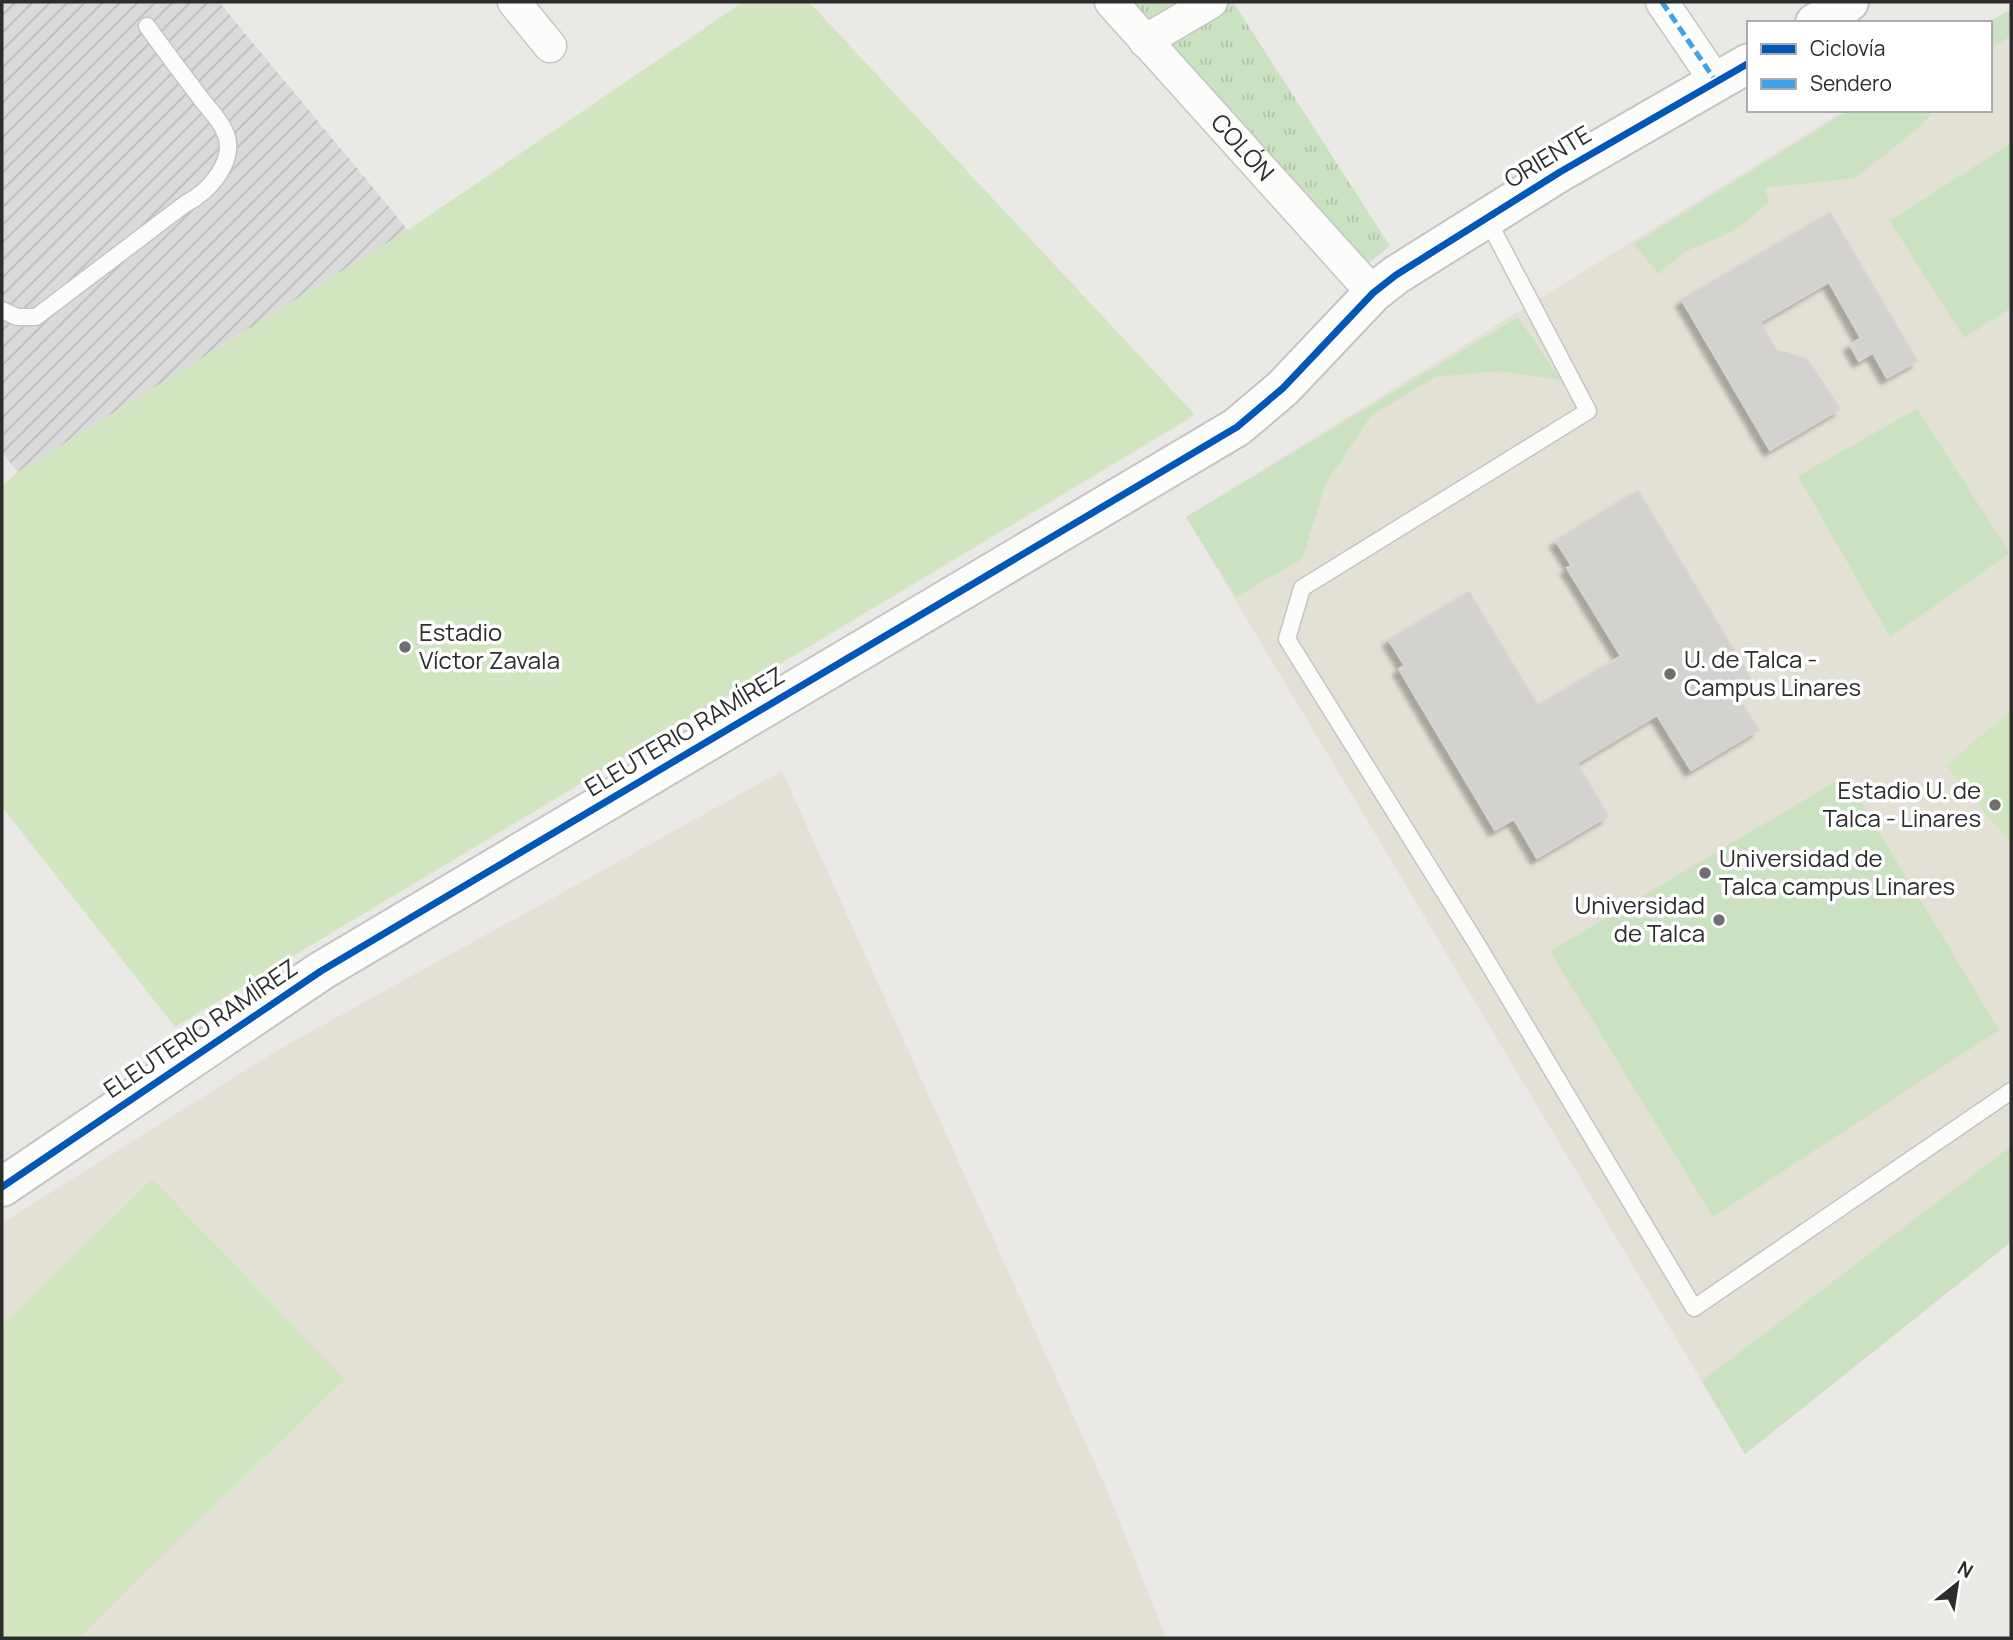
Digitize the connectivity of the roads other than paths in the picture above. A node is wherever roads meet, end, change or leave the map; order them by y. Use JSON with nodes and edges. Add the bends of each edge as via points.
{"nodes":[{"id":1,"x":514,"y":2,"type":"edge"},
{"id":2,"x":1111,"y":2,"type":"edge"},
{"id":3,"x":1211,"y":2,"type":"edge"},
{"id":4,"x":1662,"y":2,"type":"edge"},
{"id":5,"x":1849,"y":2,"type":"edge"},
{"id":6,"x":1818,"y":21,"type":"edge"},
{"id":7,"x":147,"y":26,"type":"dead end"},
{"id":8,"x":1145,"y":41,"type":"junction"},
{"id":9,"x":550,"y":46,"type":"dead end"},
{"id":10,"x":1747,"y":64,"type":"edge"},
{"id":11,"x":1717,"y":83,"type":"junction"},
{"id":12,"x":1486,"y":218,"type":"junction"},
{"id":13,"x":1373,"y":293,"type":"junction"},
{"id":14,"x":2,"y":310,"type":"edge"},
{"id":15,"x":2011,"y":1091,"type":"edge"},
{"id":16,"x":2,"y":1187,"type":"edge"}],
"edges":[{"from":1,"to":9,"type":"street"},
{"from":2,"to":8,"type":"street","name":"COLÓN"},
{"from":3,"to":8,"type":"street"},
{"from":4,"to":11,"type":"street"},
{"from":5,"to":6,"type":"street"},
{"from":7,"to":14,"type":"lane","via":[[225,132],[222,169],[200,196],[36,317],[16,317]]},
{"from":8,"to":13,"type":"street","name":"COLÓN"},
{"from":10,"to":11,"type":"street","name":"ORIENTE"},
{"from":11,"to":12,"type":"street","name":"ORIENTE"},
{"from":12,"to":13,"type":"street","name":"ORIENTE"},
{"from":12,"to":15,"type":"lane","via":[[1588,411],[1302,588],[1287,639],[1478,946],[1694,1308]]},
{"from":13,"to":16,"type":"street","name":"ELEUTERIO RAMÍREZ","via":[[1283,388],[1237,427],[321,971]]}]}
